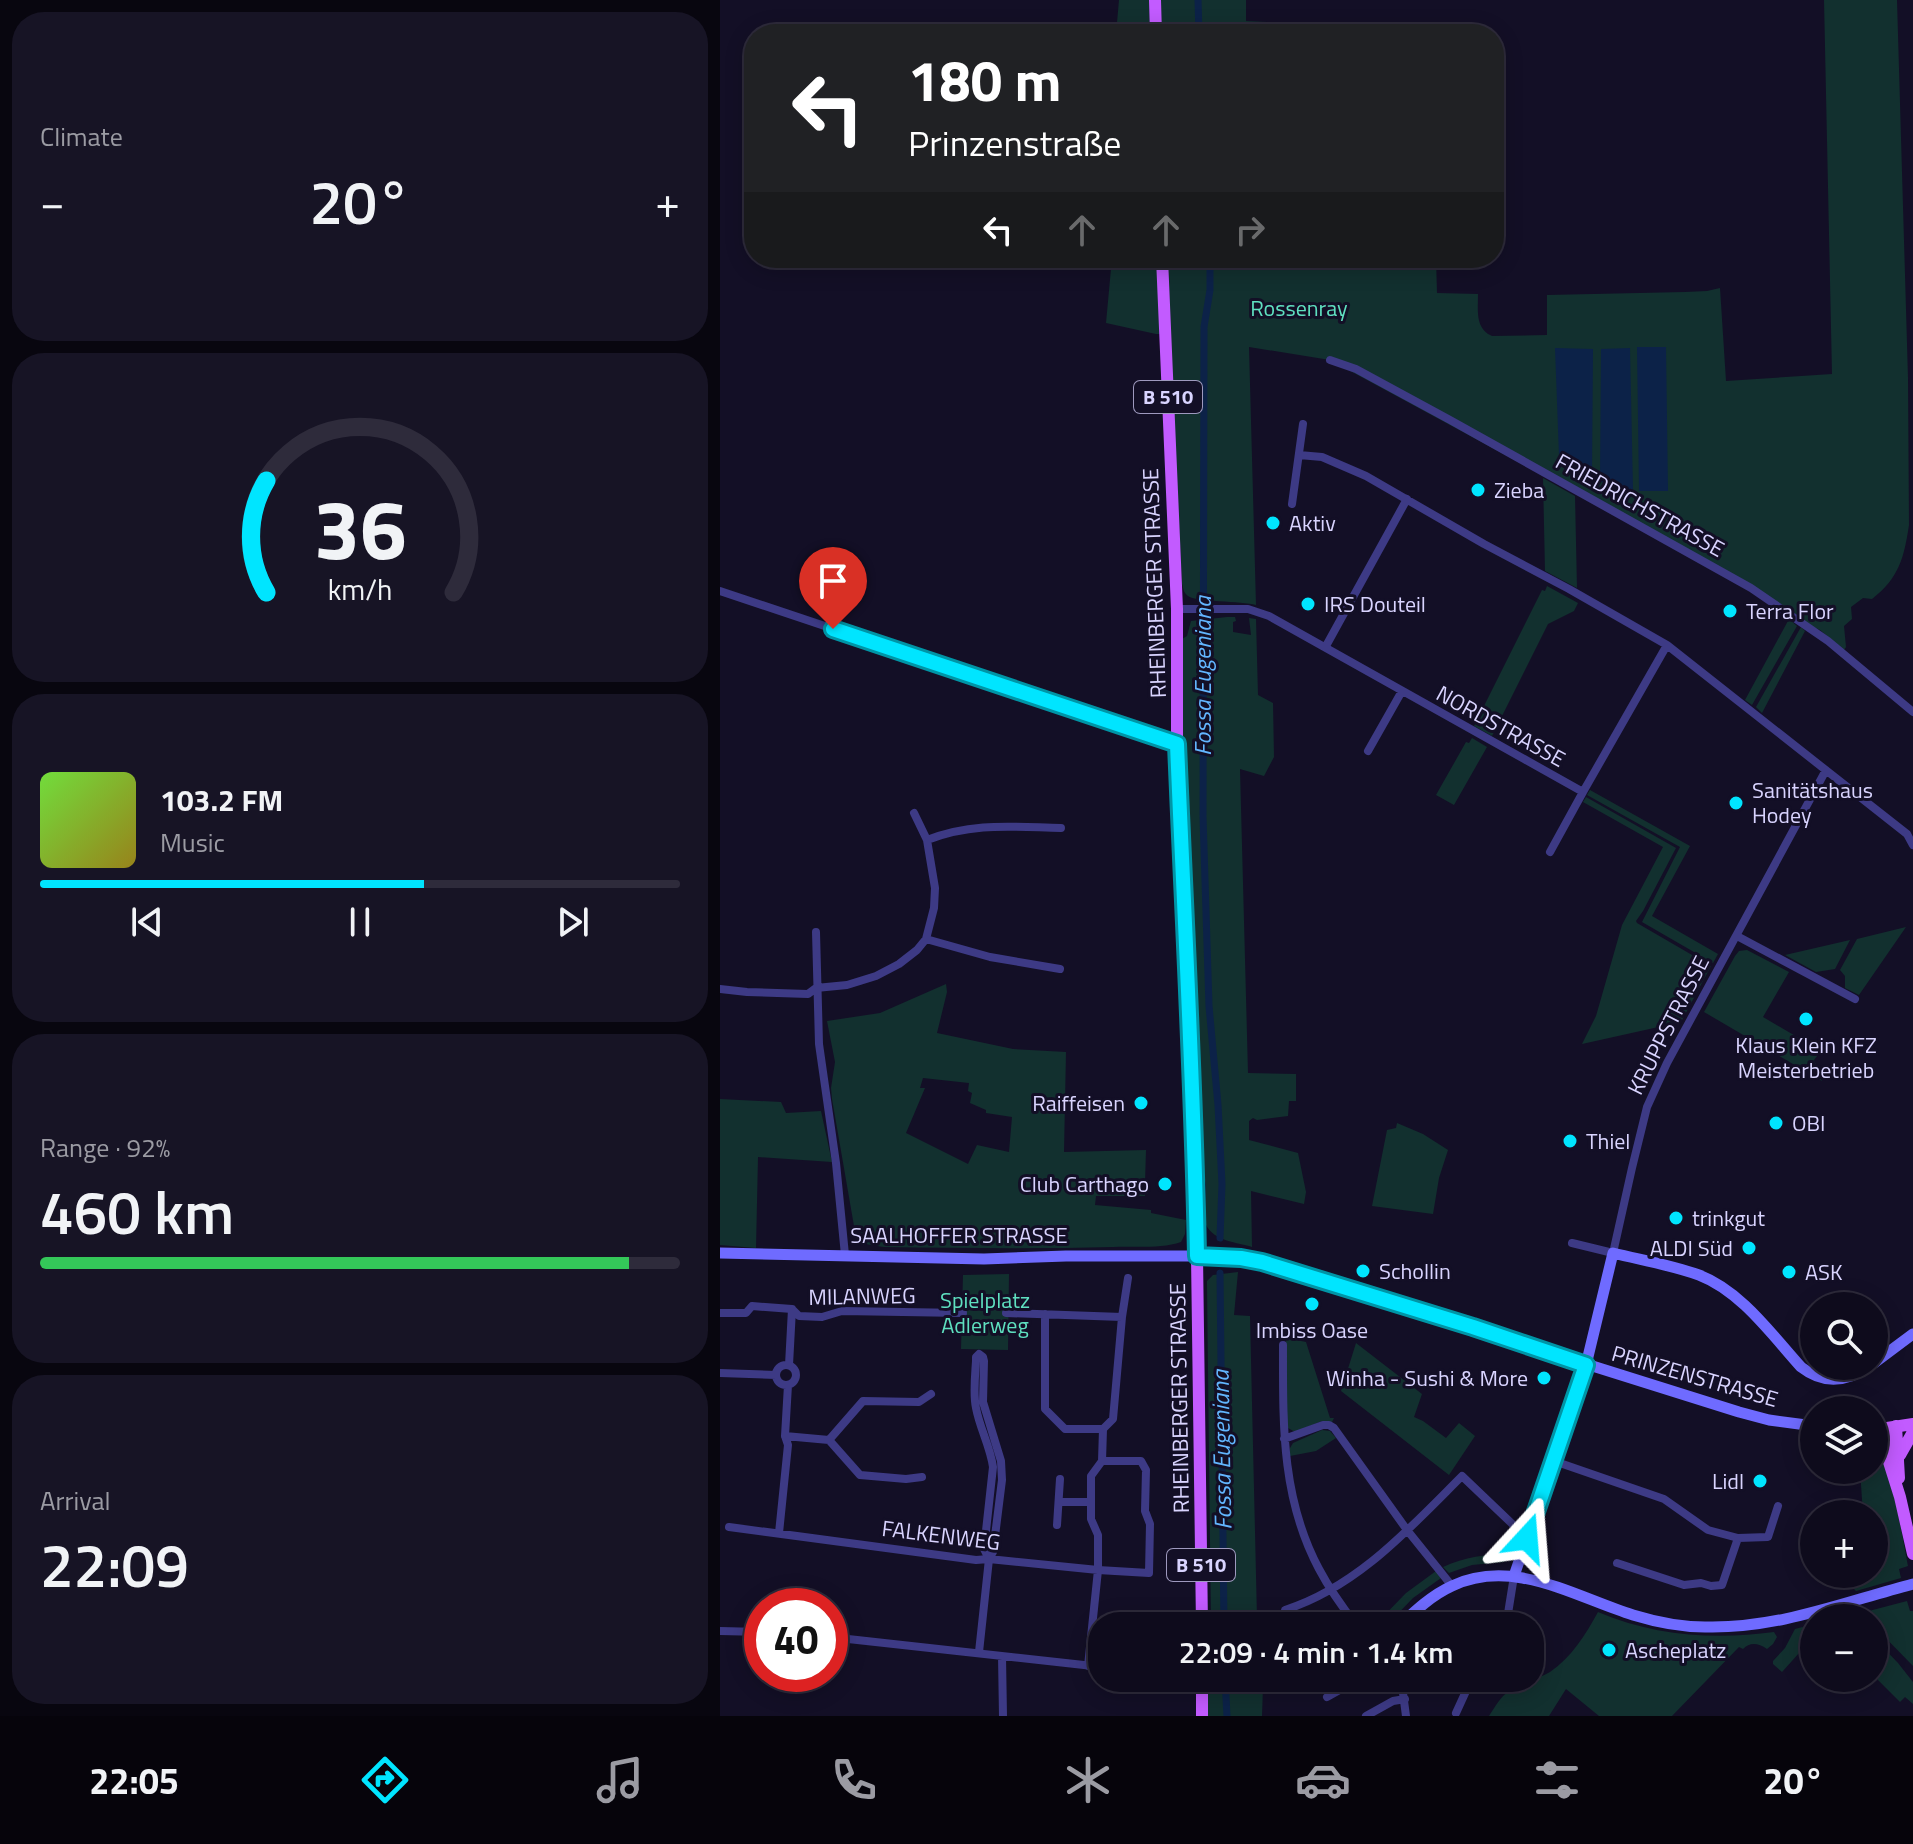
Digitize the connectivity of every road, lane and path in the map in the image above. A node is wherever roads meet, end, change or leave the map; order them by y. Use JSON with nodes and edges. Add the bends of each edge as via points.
{"nodes":[{"id":1,"x":1155,"y":0,"type":"edge"},
{"id":2,"x":1156,"y":24,"type":"edge"},
{"id":3,"x":1162,"y":268,"type":"edge"},
{"id":4,"x":1330,"y":360,"type":"dead end"},
{"id":5,"x":1303,"y":424,"type":"dead end"},
{"id":6,"x":1299,"y":455,"type":"junction"},
{"id":7,"x":1407,"y":499,"type":"junction"},
{"id":8,"x":1292,"y":504,"type":"dead end"},
{"id":9,"x":720,"y":591,"type":"edge"},
{"id":10,"x":1177,"y":609,"type":"junction"},
{"id":11,"x":1667,"y":645,"type":"junction"},
{"id":12,"x":1326,"y":646,"type":"junction"},
{"id":13,"x":1402,"y":691,"type":"junction"},
{"id":14,"x":1913,"y":712,"type":"edge"},
{"id":15,"x":1177,"y":744,"type":"junction"},
{"id":16,"x":1368,"y":751,"type":"dead end"},
{"id":17,"x":1826,"y":770,"type":"junction"},
{"id":18,"x":1583,"y":792,"type":"junction"},
{"id":19,"x":914,"y":813,"type":"dead end"},
{"id":20,"x":1061,"y":828,"type":"dead end"},
{"id":21,"x":927,"y":840,"type":"junction"},
{"id":22,"x":1913,"y":845,"type":"edge"},
{"id":23,"x":1550,"y":852,"type":"dead end"},
{"id":24,"x":816,"y":932,"type":"dead end"},
{"id":25,"x":1737,"y":936,"type":"junction"},
{"id":26,"x":926,"y":939,"type":"junction"},
{"id":27,"x":1060,"y":969,"type":"dead end"},
{"id":28,"x":816,"y":988,"type":"junction"},
{"id":29,"x":720,"y":989,"type":"edge"},
{"id":30,"x":1855,"y":999,"type":"dead end"},
{"id":31,"x":1572,"y":1243,"type":"dead end"},
{"id":32,"x":720,"y":1253,"type":"edge"},
{"id":33,"x":1613,"y":1253,"type":"junction"},
{"id":34,"x":845,"y":1255,"type":"junction"},
{"id":35,"x":1197,"y":1256,"type":"junction"},
{"id":36,"x":1128,"y":1278,"type":"dead end"},
{"id":37,"x":792,"y":1309,"type":"junction"},
{"id":38,"x":720,"y":1313,"type":"edge"},
{"id":39,"x":963,"y":1313,"type":"dead end"},
{"id":40,"x":1006,"y":1313,"type":"dead end"},
{"id":41,"x":1045,"y":1314,"type":"junction"},
{"id":42,"x":1122,"y":1317,"type":"junction"},
{"id":43,"x":1913,"y":1334,"type":"edge"},
{"id":44,"x":1283,"y":1345,"type":"dead end"},
{"id":45,"x":1888,"y":1353,"type":"edge"},
{"id":46,"x":789,"y":1365,"type":"junction"},
{"id":47,"x":1586,"y":1365,"type":"junction"},
{"id":48,"x":1800,"y":1366,"type":"edge"},
{"id":49,"x":720,"y":1373,"type":"edge"},
{"id":50,"x":776,"y":1375,"type":"junction"},
{"id":51,"x":788,"y":1385,"type":"junction"},
{"id":52,"x":931,"y":1394,"type":"dead end"},
{"id":53,"x":1913,"y":1424,"type":"edge"},
{"id":54,"x":1800,"y":1425,"type":"edge"},
{"id":55,"x":1888,"y":1428,"type":"edge"},
{"id":56,"x":1103,"y":1429,"type":"junction"},
{"id":57,"x":1913,"y":1432,"type":"edge"},
{"id":58,"x":785,"y":1436,"type":"junction"},
{"id":59,"x":1888,"y":1438,"type":"edge"},
{"id":60,"x":1284,"y":1439,"type":"junction"},
{"id":61,"x":829,"y":1440,"type":"junction"},
{"id":62,"x":1888,"y":1456,"type":"edge"},
{"id":63,"x":1102,"y":1461,"type":"junction"},
{"id":64,"x":1554,"y":1461,"type":"junction"},
{"id":65,"x":1893,"y":1462,"type":"junction"},
{"id":66,"x":922,"y":1477,"type":"dead end"},
{"id":67,"x":1060,"y":1479,"type":"dead end"},
{"id":68,"x":1059,"y":1502,"type":"junction"},
{"id":69,"x":1090,"y":1502,"type":"junction"},
{"id":70,"x":1778,"y":1506,"type":"dead end"},
{"id":71,"x":1057,"y":1525,"type":"dead end"},
{"id":72,"x":729,"y":1527,"type":"dead end"},
{"id":73,"x":1407,"y":1530,"type":"junction"},
{"id":74,"x":779,"y":1533,"type":"junction"},
{"id":75,"x":1527,"y":1538,"type":"junction"},
{"id":76,"x":1738,"y":1538,"type":"junction"},
{"id":77,"x":1913,"y":1554,"type":"edge"},
{"id":78,"x":989,"y":1559,"type":"junction"},
{"id":79,"x":1617,"y":1563,"type":"dead end"},
{"id":80,"x":1098,"y":1570,"type":"junction"},
{"id":81,"x":1514,"y":1576,"type":"junction"},
{"id":82,"x":1452,"y":1586,"type":"junction"},
{"id":83,"x":1913,"y":1587,"type":"edge"},
{"id":84,"x":1331,"y":1590,"type":"junction"},
{"id":85,"x":1094,"y":1612,"type":"edge"},
{"id":86,"x":1202,"y":1612,"type":"edge"},
{"id":87,"x":1285,"y":1612,"type":"edge"},
{"id":88,"x":1347,"y":1612,"type":"edge"},
{"id":89,"x":1415,"y":1612,"type":"edge"},
{"id":90,"x":1508,"y":1612,"type":"edge"},
{"id":91,"x":720,"y":1631,"type":"edge"},
{"id":92,"x":744,"y":1632,"type":"edge"},
{"id":93,"x":848,"y":1639,"type":"edge"},
{"id":94,"x":979,"y":1652,"type":"junction"},
{"id":95,"x":1002,"y":1656,"type":"junction"},
{"id":96,"x":1088,"y":1666,"type":"edge"},
{"id":97,"x":1202,"y":1692,"type":"edge"},
{"id":98,"x":1336,"y":1692,"type":"edge"},
{"id":99,"x":1404,"y":1692,"type":"edge"},
{"id":100,"x":1466,"y":1692,"type":"edge"},
{"id":101,"x":1327,"y":1697,"type":"dead end"},
{"id":102,"x":1405,"y":1699,"type":"junction"},
{"id":103,"x":1456,"y":1713,"type":"dead end"},
{"id":104,"x":1003,"y":1716,"type":"edge"},
{"id":105,"x":1202,"y":1716,"type":"edge"},
{"id":106,"x":1366,"y":1716,"type":"edge"},
{"id":107,"x":1406,"y":1716,"type":"edge"}],
"edges":[{"from":1,"to":2,"type":"main road"},
{"from":3,"to":10,"type":"main road","name":"RHEINBERGER STRASSE","number":"B 510"},
{"from":4,"to":14,"type":"street","name":"FRIEDRICHSTRASSE","via":[[1356,369],[1751,588],[1828,641]]},
{"from":5,"to":6,"type":"street"},
{"from":6,"to":7,"type":"street","via":[[1344,465]]},
{"from":6,"to":8,"type":"street"},
{"from":7,"to":11,"type":"street"},
{"from":7,"to":12,"type":"street"},
{"from":9,"to":15,"type":"street"},
{"from":10,"to":12,"type":"street","name":"NORDSTRASSE","via":[[1248,609]]},
{"from":10,"to":15,"type":"main road","name":"RHEINBERGER STRASSE","number":"B 510"},
{"from":11,"to":17,"type":"street"},
{"from":11,"to":18,"type":"street","name":"NORDSTRASSE"},
{"from":12,"to":13,"type":"street","name":"NORDSTRASSE"},
{"from":13,"to":16,"type":"street","name":"NORDSTRASSE"},
{"from":13,"to":18,"type":"street","name":"NORDSTRASSE"},
{"from":15,"to":35,"type":"main road","name":"RHEINBERGER STRASSE","number":"B 510"},
{"from":17,"to":22,"type":"street","via":[[1907,834]]},
{"from":17,"to":25,"type":"street","name":"KRUPPSTRASSE"},
{"from":18,"to":23,"type":"street","name":"NORDSTRASSE"},
{"from":19,"to":21,"type":"street"},
{"from":20,"to":21,"type":"street","via":[[971,828]]},
{"from":21,"to":26,"type":"street","via":[[935,888]]},
{"from":24,"to":28,"type":"street"},
{"from":25,"to":30,"type":"street"},
{"from":25,"to":33,"type":"street","name":"KRUPPSTRASSE","via":[[1647,1107]]},
{"from":26,"to":27,"type":"street"},
{"from":26,"to":28,"type":"street","via":[[899,964],[876,976]]},
{"from":28,"to":29,"type":"street","via":[[808,994]]},
{"from":28,"to":34,"type":"street"},
{"from":31,"to":33,"type":"street"},
{"from":32,"to":34,"type":"street","name":"SAALHOFFER STRASSE"},
{"from":33,"to":47,"type":"street","name":"KRUPPSTRASSE"},
{"from":33,"to":48,"type":"street","via":[[1700,1276],[1721,1287]]},
{"from":34,"to":35,"type":"street","name":"SAALHOFFER STRASSE"},
{"from":35,"to":47,"type":"street","name":"PRINZENSTRASSE","via":[[1262,1262]]},
{"from":35,"to":86,"type":"main road","name":"RHEINBERGER STRASSE","number":"B 510"},
{"from":36,"to":42,"type":"street"},
{"from":37,"to":38,"type":"street","name":"MILANWEG","via":[[752,1306],[746,1313]]},
{"from":37,"to":39,"type":"street","name":"MILANWEG","via":[[799,1316],[822,1317],[842,1311]]},
{"from":37,"to":46,"type":"street"},
{"from":40,"to":41,"type":"street"},
{"from":41,"to":42,"type":"street"},
{"from":41,"to":56,"type":"street","via":[[1045,1409],[1065,1429]]},
{"from":42,"to":56,"type":"street","via":[[1113,1419]]},
{"from":43,"to":45,"type":"street"},
{"from":44,"to":60,"type":"street"},
{"from":46,"to":50,"type":"street","via":[[779,1367]]},
{"from":46,"to":51,"type":"street","via":[[796,1374]]},
{"from":47,"to":54,"type":"street","name":"PRINZENSTRASSE","via":[[1739,1412]]},
{"from":47,"to":64,"type":"street","name":"KRUPPSTRASSE"},
{"from":49,"to":50,"type":"street"},
{"from":50,"to":51,"type":"street"},
{"from":51,"to":58,"type":"street"},
{"from":52,"to":61,"type":"street","via":[[919,1402],[863,1401]]},
{"from":53,"to":55,"type":"main road"},
{"from":56,"to":63,"type":"street"},
{"from":57,"to":65,"type":"main road"},
{"from":58,"to":61,"type":"street"},
{"from":58,"to":74,"type":"street"},
{"from":59,"to":65,"type":"main road"},
{"from":60,"to":73,"type":"street","via":[[1332,1426]]},
{"from":60,"to":84,"type":"street","via":[[1302,1532]]},
{"from":61,"to":66,"type":"street","via":[[860,1475]]},
{"from":62,"to":65,"type":"main road"},
{"from":63,"to":69,"type":"street","via":[[1091,1476]]},
{"from":63,"to":80,"type":"street","name":"FALKENWEG","via":[[1141,1461],[1146,1470],[1149,1573]]},
{"from":64,"to":75,"type":"street","name":"KRUPPSTRASSE"},
{"from":64,"to":76,"type":"street","via":[[1664,1499],[1708,1530]]},
{"from":65,"to":77,"type":"main road"},
{"from":67,"to":68,"type":"street"},
{"from":68,"to":69,"type":"street"},
{"from":68,"to":71,"type":"street"},
{"from":69,"to":80,"type":"street","via":[[1098,1535]]},
{"from":70,"to":76,"type":"street","via":[[1768,1537]]},
{"from":72,"to":74,"type":"street","name":"FALKENWEG"},
{"from":73,"to":75,"type":"street","via":[[1462,1476]]},
{"from":73,"to":82,"type":"street"},
{"from":73,"to":84,"type":"street"},
{"from":74,"to":78,"type":"street","name":"FALKENWEG"},
{"from":75,"to":81,"type":"street","name":"KRUPPSTRASSE"},
{"from":76,"to":79,"type":"street","via":[[1722,1585],[1684,1585]]},
{"from":78,"to":78,"type":"street","via":[[1002,1480],[983,1402],[984,1361],[979,1354],[975,1400],[993,1467],[984,1549]]},
{"from":78,"to":80,"type":"street","name":"FALKENWEG"},
{"from":78,"to":94,"type":"street"},
{"from":80,"to":85,"type":"street"},
{"from":81,"to":82,"type":"street","via":[[1487,1576]]},
{"from":81,"to":83,"type":"street","via":[[1634,1616],[1701,1627],[1769,1623]]},
{"from":81,"to":90,"type":"street"},
{"from":82,"to":89,"type":"street"},
{"from":84,"to":87,"type":"street"},
{"from":84,"to":88,"type":"street"},
{"from":91,"to":92,"type":"street"},
{"from":93,"to":94,"type":"street"},
{"from":94,"to":95,"type":"street"},
{"from":95,"to":96,"type":"street"},
{"from":95,"to":104,"type":"street"},
{"from":97,"to":105,"type":"main road"},
{"from":98,"to":101,"type":"street"},
{"from":99,"to":102,"type":"street"},
{"from":100,"to":103,"type":"street"},
{"from":102,"to":106,"type":"street"},
{"from":102,"to":107,"type":"street"}]}
